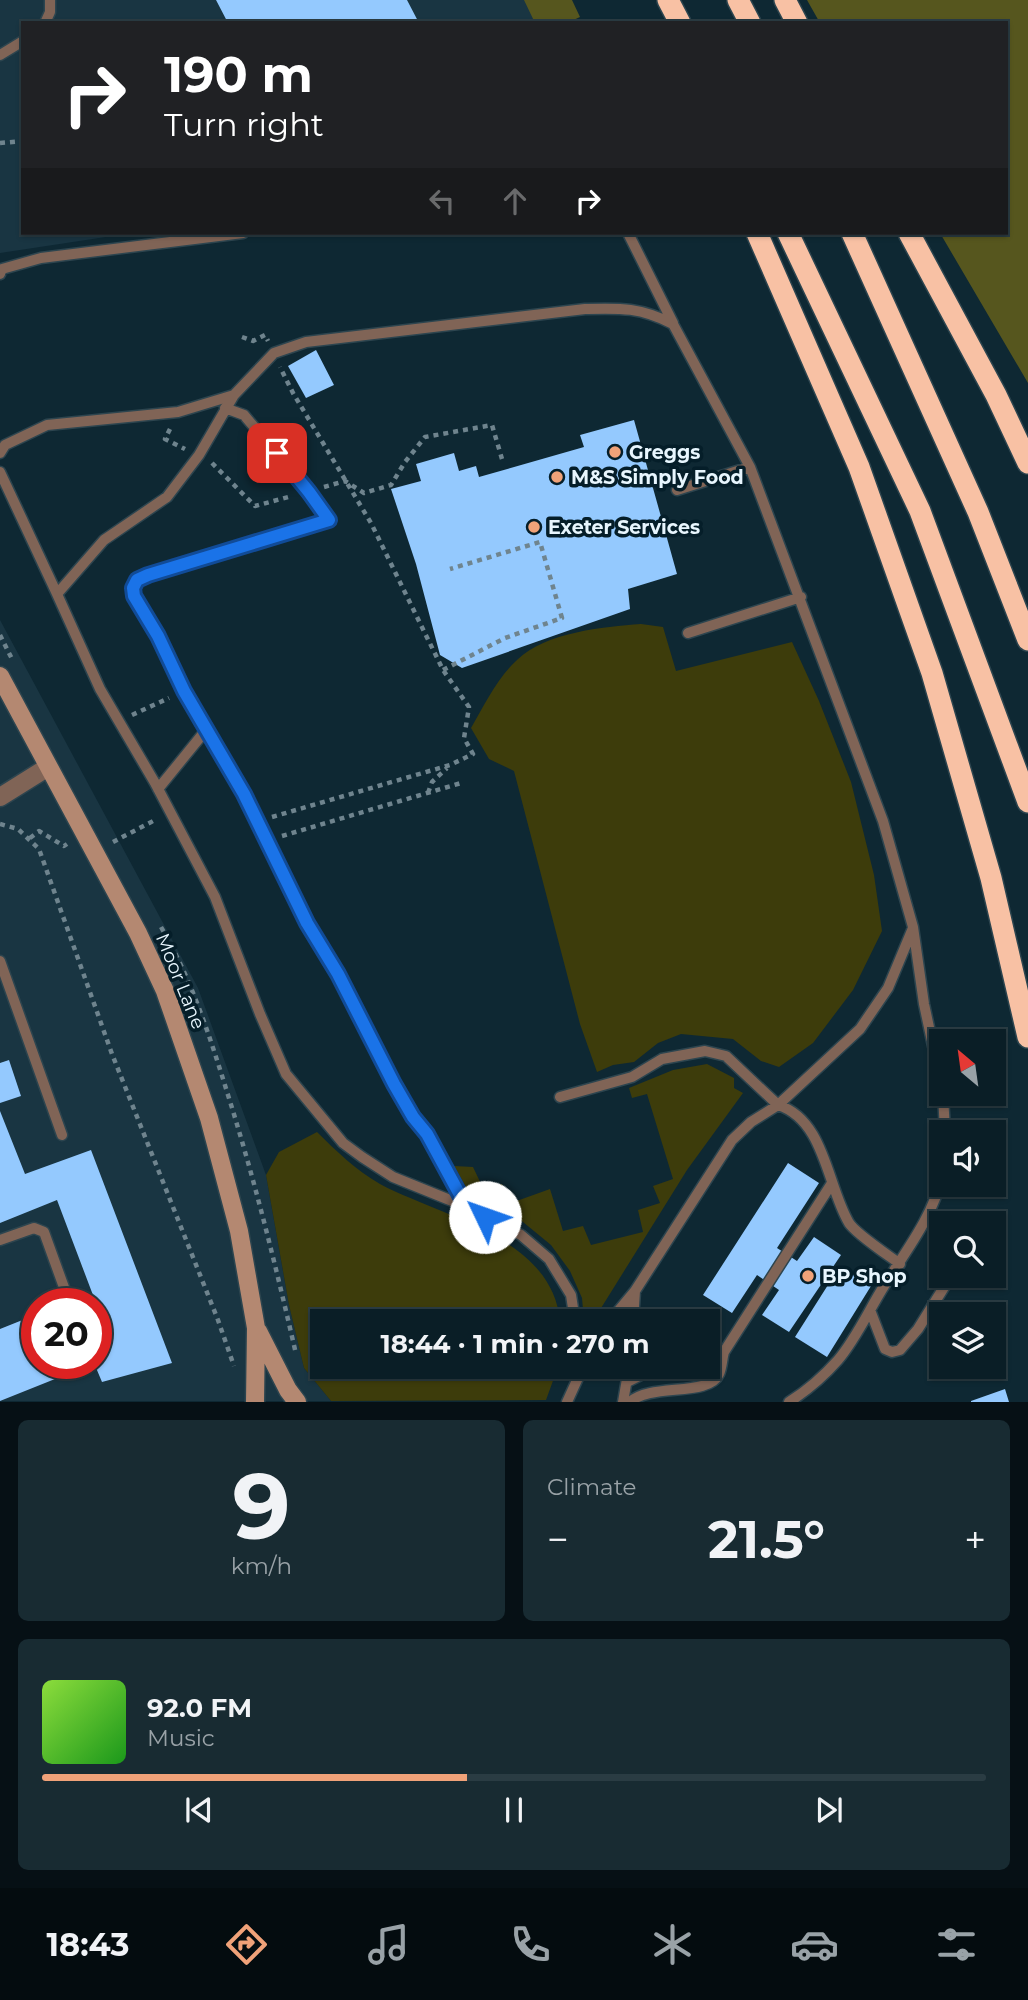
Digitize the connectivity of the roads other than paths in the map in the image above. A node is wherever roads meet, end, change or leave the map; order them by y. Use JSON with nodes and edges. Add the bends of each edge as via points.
{"nodes":[{"id":1,"x":50,"y":0,"type":"edge"},
{"id":2,"x":668,"y":0,"type":"edge"},
{"id":3,"x":738,"y":0,"type":"edge"},
{"id":4,"x":785,"y":0,"type":"edge"},
{"id":5,"x":46,"y":21,"type":"edge"},
{"id":6,"x":679,"y":21,"type":"edge"},
{"id":7,"x":749,"y":21,"type":"edge"},
{"id":8,"x":796,"y":21,"type":"edge"},
{"id":9,"x":21,"y":42,"type":"edge"},
{"id":10,"x":0,"y":55,"type":"edge"},
{"id":11,"x":227,"y":235,"type":"edge"},
{"id":12,"x":629,"y":235,"type":"edge"},
{"id":13,"x":758,"y":235,"type":"edge"},
{"id":14,"x":789,"y":235,"type":"edge"},
{"id":15,"x":853,"y":235,"type":"edge"},
{"id":16,"x":910,"y":235,"type":"edge"},
{"id":17,"x":0,"y":274,"type":"edge"},
{"id":18,"x":673,"y":324,"type":"junction"},
{"id":19,"x":234,"y":395,"type":"junction"},
{"id":20,"x":225,"y":408,"type":"junction"},
{"id":21,"x":0,"y":453,"type":"edge"},
{"id":22,"x":1028,"y":463,"type":"edge"},
{"id":23,"x":750,"y":467,"type":"junction"},
{"id":24,"x":0,"y":472,"type":"edge"},
{"id":25,"x":677,"y":490,"type":"dead end"},
{"id":26,"x":57,"y":594,"type":"junction"},
{"id":27,"x":801,"y":597,"type":"junction"},
{"id":28,"x":688,"y":632,"type":"dead end"},
{"id":29,"x":1028,"y":640,"type":"edge"},
{"id":30,"x":0,"y":676,"type":"edge"},
{"id":31,"x":206,"y":730,"type":"junction"},
{"id":32,"x":48,"y":767,"type":"junction"},
{"id":33,"x":158,"y":789,"type":"junction"},
{"id":34,"x":0,"y":797,"type":"edge"},
{"id":35,"x":1028,"y":802,"type":"edge"},
{"id":36,"x":914,"y":927,"type":"junction"},
{"id":37,"x":0,"y":961,"type":"edge"},
{"id":38,"x":929,"y":1029,"type":"edge"},
{"id":39,"x":1028,"y":1037,"type":"edge"},
{"id":40,"x":560,"y":1097,"type":"dead end"},
{"id":41,"x":778,"y":1105,"type":"junction"},
{"id":42,"x":62,"y":1135,"type":"dead end"},
{"id":43,"x":832,"y":1183,"type":"junction"},
{"id":44,"x":935,"y":1197,"type":"edge"},
{"id":45,"x":467,"y":1208,"type":"junction"},
{"id":46,"x":0,"y":1240,"type":"edge"},
{"id":47,"x":900,"y":1264,"type":"junction"},
{"id":48,"x":64,"y":1288,"type":"edge"},
{"id":49,"x":944,"y":1288,"type":"edge"},
{"id":50,"x":635,"y":1291,"type":"junction"},
{"id":51,"x":573,"y":1309,"type":"edge"},
{"id":52,"x":620,"y":1309,"type":"edge"},
{"id":53,"x":634,"y":1309,"type":"edge"},
{"id":54,"x":870,"y":1310,"type":"junction"},
{"id":55,"x":257,"y":1328,"type":"junction"},
{"id":56,"x":724,"y":1352,"type":"junction"},
{"id":57,"x":720,"y":1353,"type":"edge"},
{"id":58,"x":627,"y":1379,"type":"edge"},
{"id":59,"x":633,"y":1379,"type":"edge"},
{"id":60,"x":576,"y":1381,"type":"edge"},
{"id":61,"x":627,"y":1382,"type":"junction"},
{"id":62,"x":256,"y":1402,"type":"edge"},
{"id":63,"x":297,"y":1402,"type":"edge"},
{"id":64,"x":567,"y":1402,"type":"edge"},
{"id":65,"x":623,"y":1402,"type":"edge"},
{"id":66,"x":631,"y":1402,"type":"edge"},
{"id":67,"x":789,"y":1402,"type":"edge"}],
"edges":[{"from":1,"to":5,"type":"lane"},
{"from":2,"to":6,"type":"highway"},
{"from":3,"to":7,"type":"highway"},
{"from":4,"to":8,"type":"highway"},
{"from":9,"to":10,"type":"lane"},
{"from":11,"to":17,"type":"lane","via":[[41,258],[2,269]]},
{"from":12,"to":18,"type":"lane"},
{"from":13,"to":39,"type":"highway","via":[[859,467],[932,673],[991,878]]},
{"from":14,"to":35,"type":"highway","via":[[920,511]]},
{"from":15,"to":29,"type":"highway","via":[[978,512]]},
{"from":16,"to":22,"type":"highway"},
{"from":18,"to":19,"type":"lane","via":[[626,307],[585,309],[306,342],[274,354]]},
{"from":18,"to":23,"type":"lane"},
{"from":19,"to":20,"type":"lane"},
{"from":19,"to":21,"type":"lane","via":[[178,412],[47,425],[5,445]]},
{"from":20,"to":26,"type":"lane","via":[[199,455],[167,497],[104,540]]},
{"from":20,"to":31,"type":"lane","via":[[244,415],[329,520],[137,580],[134,596]]},
{"from":23,"to":25,"type":"lane"},
{"from":23,"to":27,"type":"lane"},
{"from":24,"to":26,"type":"lane"},
{"from":26,"to":33,"type":"lane","via":[[100,689]]},
{"from":27,"to":28,"type":"lane"},
{"from":27,"to":36,"type":"lane","via":[[883,821]]},
{"from":30,"to":32,"type":"main road","name":"Moor Lane"},
{"from":31,"to":33,"type":"lane"},
{"from":31,"to":45,"type":"lane","via":[[244,794],[394,1084]]},
{"from":32,"to":34,"type":"street"},
{"from":32,"to":55,"type":"main road","name":"Moor Lane","via":[[165,991],[209,1118],[239,1231]]},
{"from":33,"to":45,"type":"lane","via":[[215,897],[286,1074],[343,1143],[393,1177]]},
{"from":36,"to":38,"type":"lane"},
{"from":36,"to":41,"type":"lane","via":[[888,988],[860,1029]]},
{"from":37,"to":42,"type":"lane"},
{"from":40,"to":41,"type":"lane","via":[[632,1077],[662,1059],[705,1051],[726,1056]]},
{"from":41,"to":43,"type":"lane","via":[[789,1109],[814,1135]]},
{"from":41,"to":50,"type":"lane","via":[[732,1140]]},
{"from":43,"to":47,"type":"lane","via":[[850,1225]]},
{"from":43,"to":56,"type":"lane"},
{"from":44,"to":47,"type":"lane"},
{"from":45,"to":51,"type":"lane","via":[[521,1235],[549,1259],[571,1295]]},
{"from":46,"to":48,"type":"lane","via":[[34,1228],[44,1232]]},
{"from":47,"to":54,"type":"lane"},
{"from":49,"to":54,"type":"lane","via":[[901,1350],[885,1349]]},
{"from":50,"to":52,"type":"lane"},
{"from":50,"to":53,"type":"lane"},
{"from":54,"to":67,"type":"lane","via":[[841,1357],[818,1382]]},
{"from":55,"to":62,"type":"main road","name":"Moor Lane"},
{"from":55,"to":63,"type":"main road","name":"Moor Lane"},
{"from":56,"to":57,"type":"lane"},
{"from":56,"to":66,"type":"lane","via":[[718,1376],[708,1385],[638,1395]]},
{"from":58,"to":61,"type":"lane"},
{"from":59,"to":61,"type":"lane"},
{"from":60,"to":64,"type":"lane"},
{"from":61,"to":65,"type":"lane"}]}
